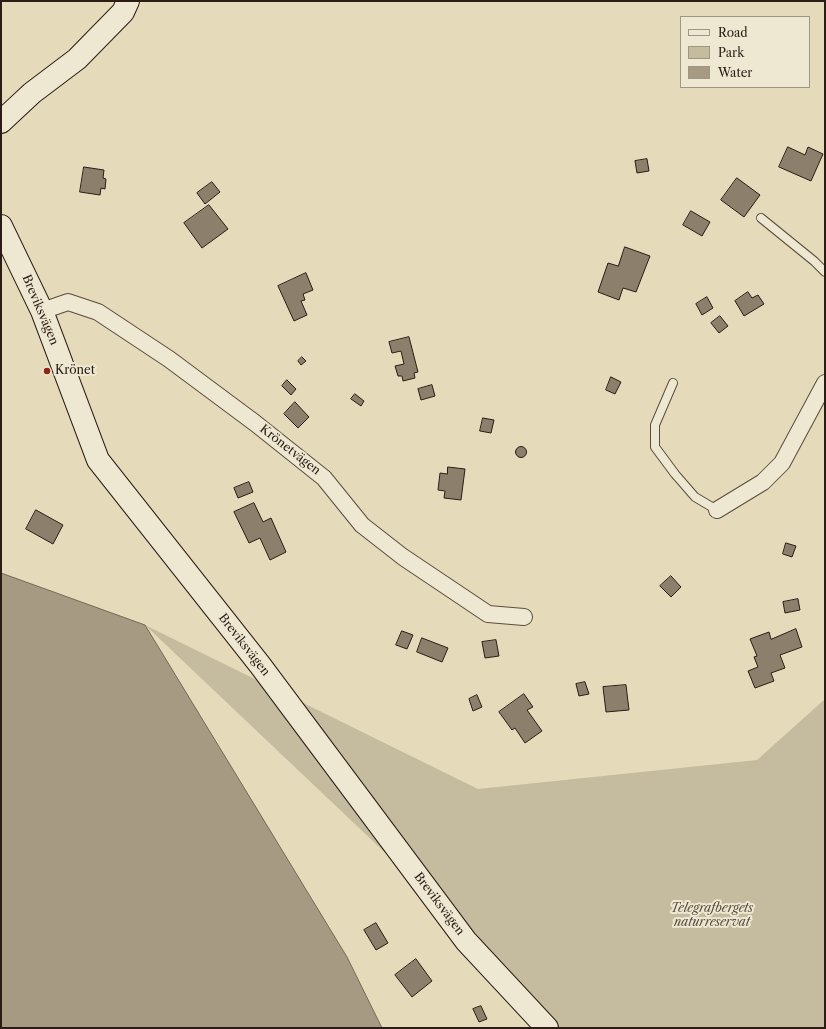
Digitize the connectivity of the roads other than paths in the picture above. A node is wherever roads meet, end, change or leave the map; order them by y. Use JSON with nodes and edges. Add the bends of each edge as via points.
{"nodes":[{"id":1,"x":128,"y":1,"type":"edge"},
{"id":2,"x":1,"y":122,"type":"edge"},
{"id":3,"x":761,"y":218,"type":"dead end"},
{"id":4,"x":1,"y":226,"type":"edge"},
{"id":5,"x":825,"y":272,"type":"edge"},
{"id":6,"x":42,"y":311,"type":"junction"},
{"id":7,"x":673,"y":383,"type":"dead end"},
{"id":8,"x":825,"y":383,"type":"edge"},
{"id":9,"x":717,"y":510,"type":"joint"},
{"id":10,"x":524,"y":617,"type":"dead end"},
{"id":11,"x":547,"y":1028,"type":"edge"}],
"edges":[{"from":1,"to":2,"type":"main road","via":[[123,12],[76,59],[32,92]]},
{"from":3,"to":5,"type":"lane"},
{"from":4,"to":6,"type":"main road","name":"Breviksvägen"},
{"from":6,"to":10,"type":"street","name":"Krönetvägen","via":[[68,302],[98,312],[168,359],[324,478],[362,525],[402,557],[488,614]]},
{"from":6,"to":11,"type":"main road","name":"Breviksvägen","via":[[98,460],[260,665],[466,941]]},
{"from":7,"to":9,"type":"lane","via":[[655,425],[655,447],[695,497]]},
{"from":8,"to":9,"type":"street","via":[[782,463],[764,482]]}]}
